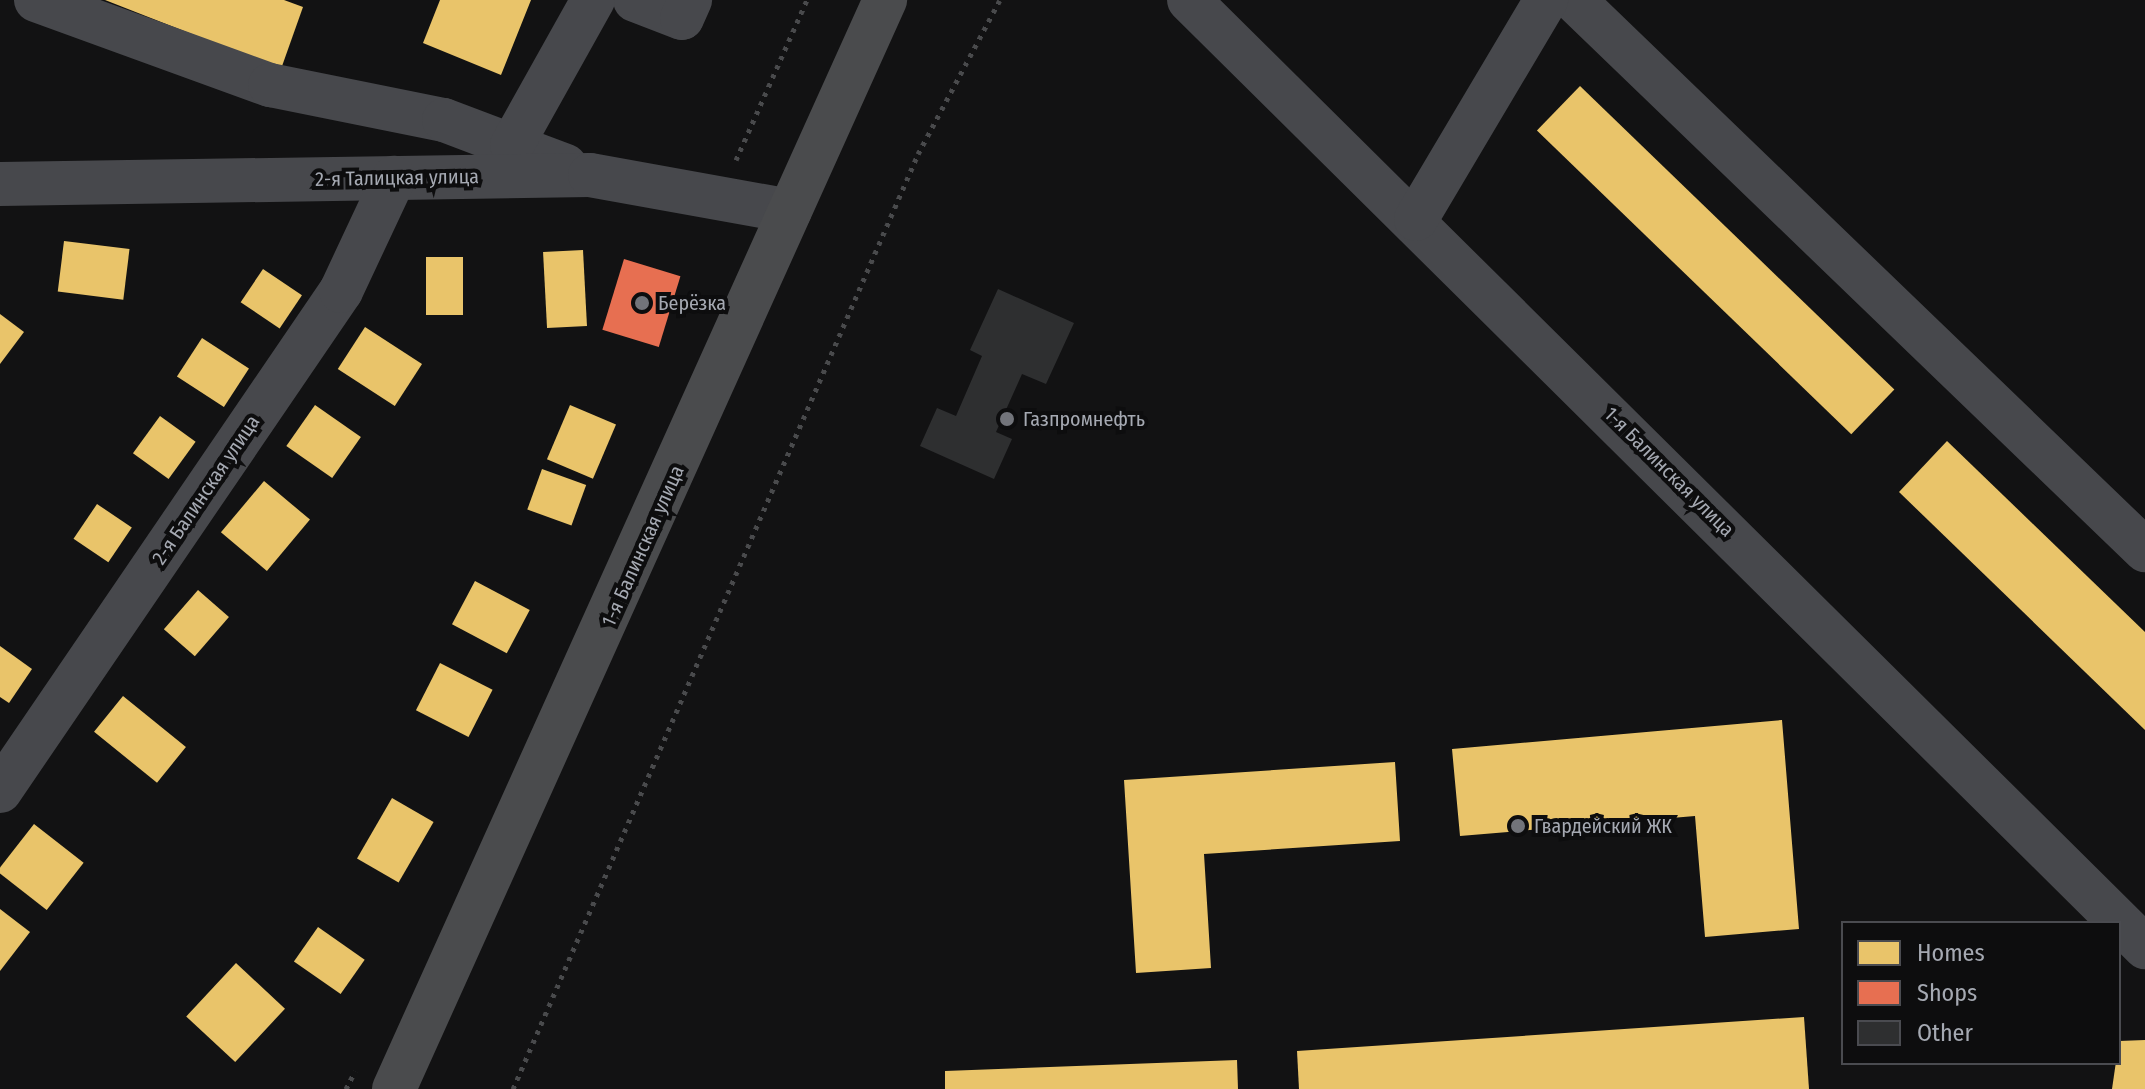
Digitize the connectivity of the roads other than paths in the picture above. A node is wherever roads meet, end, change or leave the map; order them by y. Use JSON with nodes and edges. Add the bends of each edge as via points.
{"nodes":[{"id":1,"x":36,"y":0,"type":"edge"},
{"id":2,"x":593,"y":0,"type":"edge"},
{"id":3,"x":635,"y":0,"type":"edge"},
{"id":4,"x":690,"y":0,"type":"edge"},
{"id":5,"x":885,"y":0,"type":"edge"},
{"id":6,"x":1189,"y":0,"type":"edge"},
{"id":7,"x":1546,"y":0,"type":"edge"},
{"id":8,"x":1574,"y":0,"type":"edge"},
{"id":9,"x":512,"y":145,"type":"junction"},
{"id":10,"x":590,"y":175,"type":"junction"},
{"id":11,"x":394,"y":178,"type":"junction"},
{"id":12,"x":0,"y":184,"type":"edge"},
{"id":13,"x":790,"y":211,"type":"junction"},
{"id":14,"x":1416,"y":219,"type":"junction"},
{"id":15,"x":2145,"y":550,"type":"edge"},
{"id":16,"x":0,"y":791,"type":"edge"},
{"id":17,"x":2140,"y":933,"type":"edge"},
{"id":18,"x":394,"y":1089,"type":"edge"}],
"edges":[{"from":1,"to":9,"type":"street","via":[[270,85],[444,120]]},
{"from":2,"to":9,"type":"street"},
{"from":3,"to":4,"type":"street","via":[[682,18]]},
{"from":5,"to":13,"type":"main road","name":"1-я Балинская улица"},
{"from":6,"to":14,"type":"street","name":"1-я Балинская улица"},
{"from":7,"to":14,"type":"street"},
{"from":8,"to":15,"type":"street"},
{"from":9,"to":10,"type":"street"},
{"from":10,"to":11,"type":"street","name":"2-я Талицкая улица"},
{"from":10,"to":13,"type":"street","name":"2-я Талицкая улица"},
{"from":11,"to":12,"type":"street","name":"2-я Талицкая улица"},
{"from":11,"to":16,"type":"street","name":"2-я Балинская улица","via":[[341,291]]},
{"from":13,"to":18,"type":"main road","name":"1-я Балинская улица"},
{"from":14,"to":17,"type":"street","name":"1-я Балинская улица"}]}
